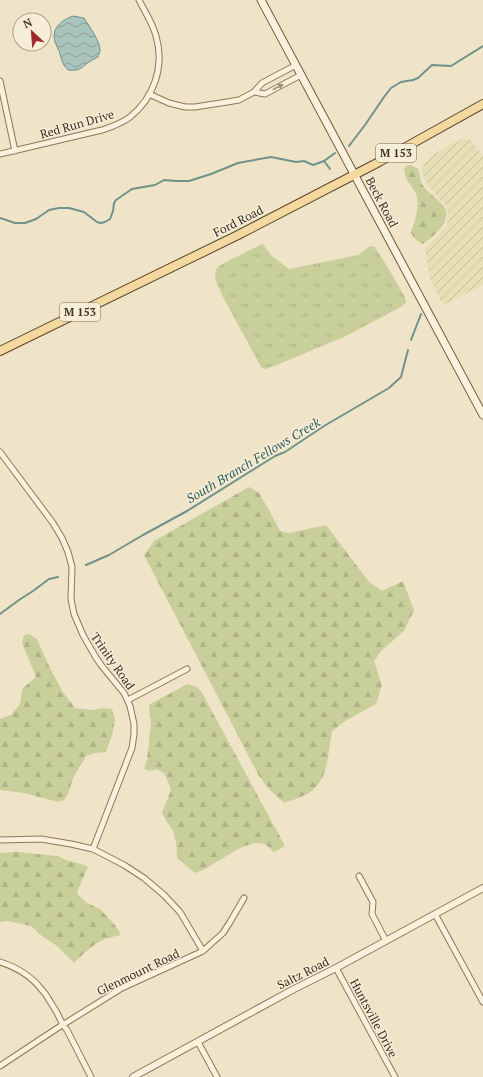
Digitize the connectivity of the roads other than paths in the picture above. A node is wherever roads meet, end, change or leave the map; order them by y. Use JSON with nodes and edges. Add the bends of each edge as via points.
{"nodes":[{"id":1,"x":139,"y":0,"type":"edge"},
{"id":2,"x":261,"y":0,"type":"edge"},
{"id":3,"x":296,"y":65,"type":"junction"},
{"id":4,"x":301,"y":76,"type":"junction"},
{"id":5,"x":0,"y":81,"type":"edge"},
{"id":6,"x":254,"y":92,"type":"junction"},
{"id":7,"x":149,"y":94,"type":"junction"},
{"id":8,"x":483,"y":104,"type":"edge"},
{"id":9,"x":15,"y":151,"type":"junction"},
{"id":10,"x":0,"y":154,"type":"edge"},
{"id":11,"x":354,"y":174,"type":"junction"},
{"id":12,"x":0,"y":351,"type":"edge"},
{"id":13,"x":483,"y":415,"type":"edge"},
{"id":14,"x":0,"y":452,"type":"edge"},
{"id":15,"x":187,"y":669,"type":"dead end"},
{"id":16,"x":128,"y":700,"type":"junction"},
{"id":17,"x":0,"y":840,"type":"edge"},
{"id":18,"x":93,"y":849,"type":"junction"},
{"id":19,"x":359,"y":876,"type":"dead end"},
{"id":20,"x":483,"y":888,"type":"edge"},
{"id":21,"x":244,"y":898,"type":"dead end"},
{"id":22,"x":435,"y":914,"type":"junction"},
{"id":23,"x":386,"y":941,"type":"junction"},
{"id":24,"x":203,"y":951,"type":"junction"},
{"id":25,"x":0,"y":962,"type":"edge"},
{"id":26,"x":336,"y":968,"type":"junction"},
{"id":27,"x":483,"y":1002,"type":"edge"},
{"id":28,"x":63,"y":1025,"type":"junction"},
{"id":29,"x":198,"y":1042,"type":"junction"},
{"id":30,"x":0,"y":1066,"type":"edge"},
{"id":31,"x":91,"y":1077,"type":"edge"},
{"id":32,"x":133,"y":1077,"type":"edge"},
{"id":33,"x":217,"y":1077,"type":"edge"},
{"id":34,"x":395,"y":1077,"type":"edge"}],
"edges":[{"from":1,"to":7,"type":"street","name":"Red Run Drive","via":[[153,26],[159,48],[158,72]]},
{"from":2,"to":3,"type":"main road","name":"Beck Road"},
{"from":3,"to":4,"type":"main road","name":"Beck Road"},
{"from":3,"to":6,"type":"street","via":[[262,83]]},
{"from":6,"to":4,"type":"street","one_way":true,"via":[[265,94]]},
{"from":4,"to":11,"type":"main road","name":"Beck Road"},
{"from":5,"to":9,"type":"street"},
{"from":6,"to":7,"type":"street","via":[[239,100],[195,107],[177,106]]},
{"from":7,"to":9,"type":"street","name":"Red Run Drive","via":[[134,113],[113,127]]},
{"from":8,"to":11,"type":"main road","name":"Ford Road","number":"M 153"},
{"from":9,"to":10,"type":"street","name":"Red Run Drive"},
{"from":11,"to":12,"type":"main road","name":"Ford Road","number":"M 153","via":[[238,235]]},
{"from":11,"to":13,"type":"main road","name":"Beck Road"},
{"from":14,"to":16,"type":"street","name":"Trinity Road","via":[[62,538],[72,567],[71,599],[74,614],[95,656]]},
{"from":15,"to":16,"type":"street"},
{"from":16,"to":18,"type":"street","name":"Trinity Road","via":[[134,718],[134,740]]},
{"from":17,"to":18,"type":"street","via":[[41,839]]},
{"from":18,"to":24,"type":"street","via":[[124,865],[164,895],[180,912]]},
{"from":19,"to":23,"type":"street","via":[[373,902],[372,914]]},
{"from":20,"to":22,"type":"street","name":"Saltz Road"},
{"from":21,"to":24,"type":"street","name":"Glenmount Road","via":[[223,933]]},
{"from":22,"to":23,"type":"street","name":"Saltz Road"},
{"from":22,"to":27,"type":"street"},
{"from":23,"to":26,"type":"street","name":"Saltz Road"},
{"from":24,"to":28,"type":"street","name":"Glenmount Road","via":[[122,988]]},
{"from":25,"to":28,"type":"street","via":[[38,985]]},
{"from":26,"to":29,"type":"street","name":"Saltz Road"},
{"from":26,"to":34,"type":"street","name":"Huntsville Drive"},
{"from":28,"to":30,"type":"street","name":"Glenmount Road"},
{"from":28,"to":31,"type":"street"},
{"from":29,"to":32,"type":"street","name":"Saltz Road"},
{"from":29,"to":33,"type":"street"}]}
